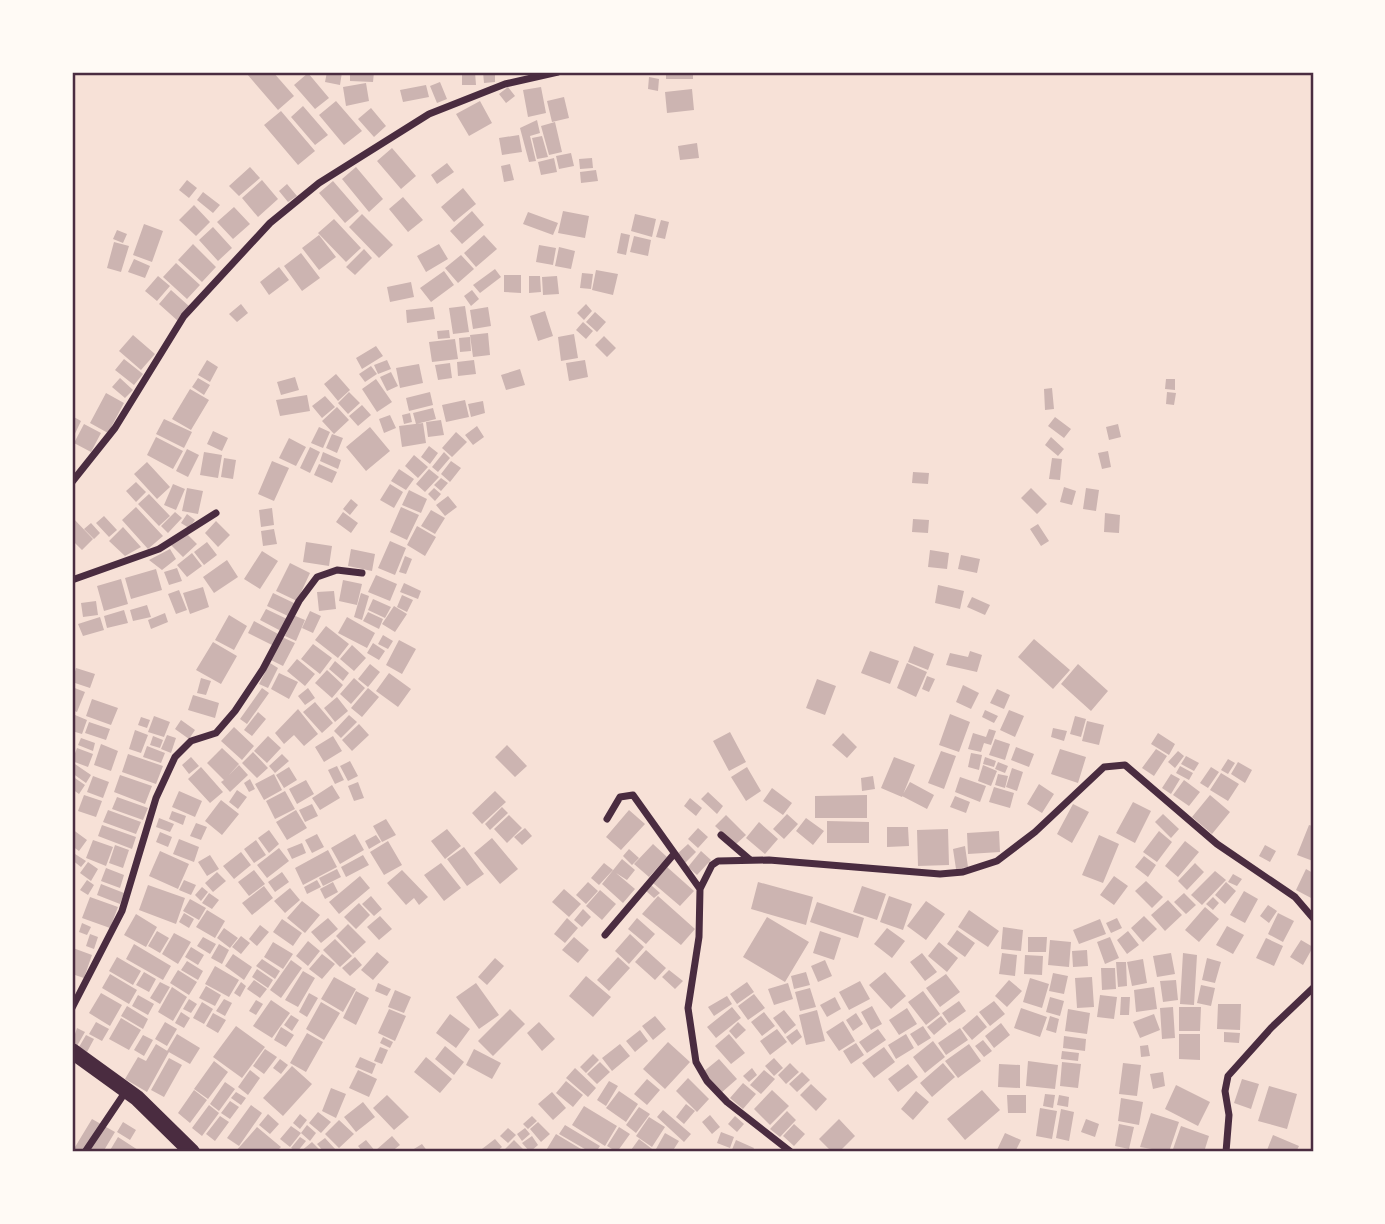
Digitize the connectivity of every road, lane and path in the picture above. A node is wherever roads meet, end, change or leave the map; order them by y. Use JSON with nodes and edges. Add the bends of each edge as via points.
{"nodes":[{"id":1,"x":558,"y":72,"type":"edge"},
{"id":2,"x":72,"y":482,"type":"edge"},
{"id":3,"x":216,"y":513,"type":"dead end"},
{"id":4,"x":362,"y":573,"type":"dead end"},
{"id":5,"x":72,"y":580,"type":"edge"},
{"id":6,"x":607,"y":819,"type":"dead end"},
{"id":7,"x":721,"y":835,"type":"dead end"},
{"id":8,"x":674,"y":854,"type":"junction"},
{"id":9,"x":749,"y":860,"type":"junction"},
{"id":10,"x":700,"y":889,"type":"junction"},
{"id":11,"x":1313,"y":918,"type":"edge"},
{"id":12,"x":605,"y":935,"type":"dead end"},
{"id":13,"x":1313,"y":988,"type":"edge"},
{"id":14,"x":72,"y":1008,"type":"edge"},
{"id":15,"x":72,"y":1051,"type":"edge"},
{"id":16,"x":126,"y":1090,"type":"junction"},
{"id":17,"x":85,"y":1152,"type":"edge"},
{"id":18,"x":192,"y":1152,"type":"edge"},
{"id":19,"x":791,"y":1152,"type":"edge"},
{"id":20,"x":1226,"y":1152,"type":"edge"}],
"edges":[{"from":1,"to":2,"type":"street","via":[[505,84],[429,114],[319,183],[270,223],[184,317],[115,428]]},
{"from":3,"to":5,"type":"street","via":[[159,549]]},
{"from":4,"to":14,"type":"street","via":[[337,570],[317,577],[234,711],[216,733],[191,741],[175,757],[156,798],[122,911]]},
{"from":6,"to":8,"type":"street","via":[[620,797],[633,795]]},
{"from":7,"to":9,"type":"street"},
{"from":8,"to":10,"type":"street"},
{"from":8,"to":12,"type":"street"},
{"from":9,"to":10,"type":"street","via":[[718,861]]},
{"from":9,"to":11,"type":"street","via":[[963,872],[997,861],[1104,767],[1125,765],[1217,844],[1295,897]]},
{"from":10,"to":19,"type":"street","via":[[699,937],[688,1008],[696,1062],[727,1102]]},
{"from":13,"to":20,"type":"street","via":[[1228,1076]]},
{"from":15,"to":16,"type":"highway"},
{"from":16,"to":17,"type":"street"},
{"from":16,"to":18,"type":"highway"}]}
